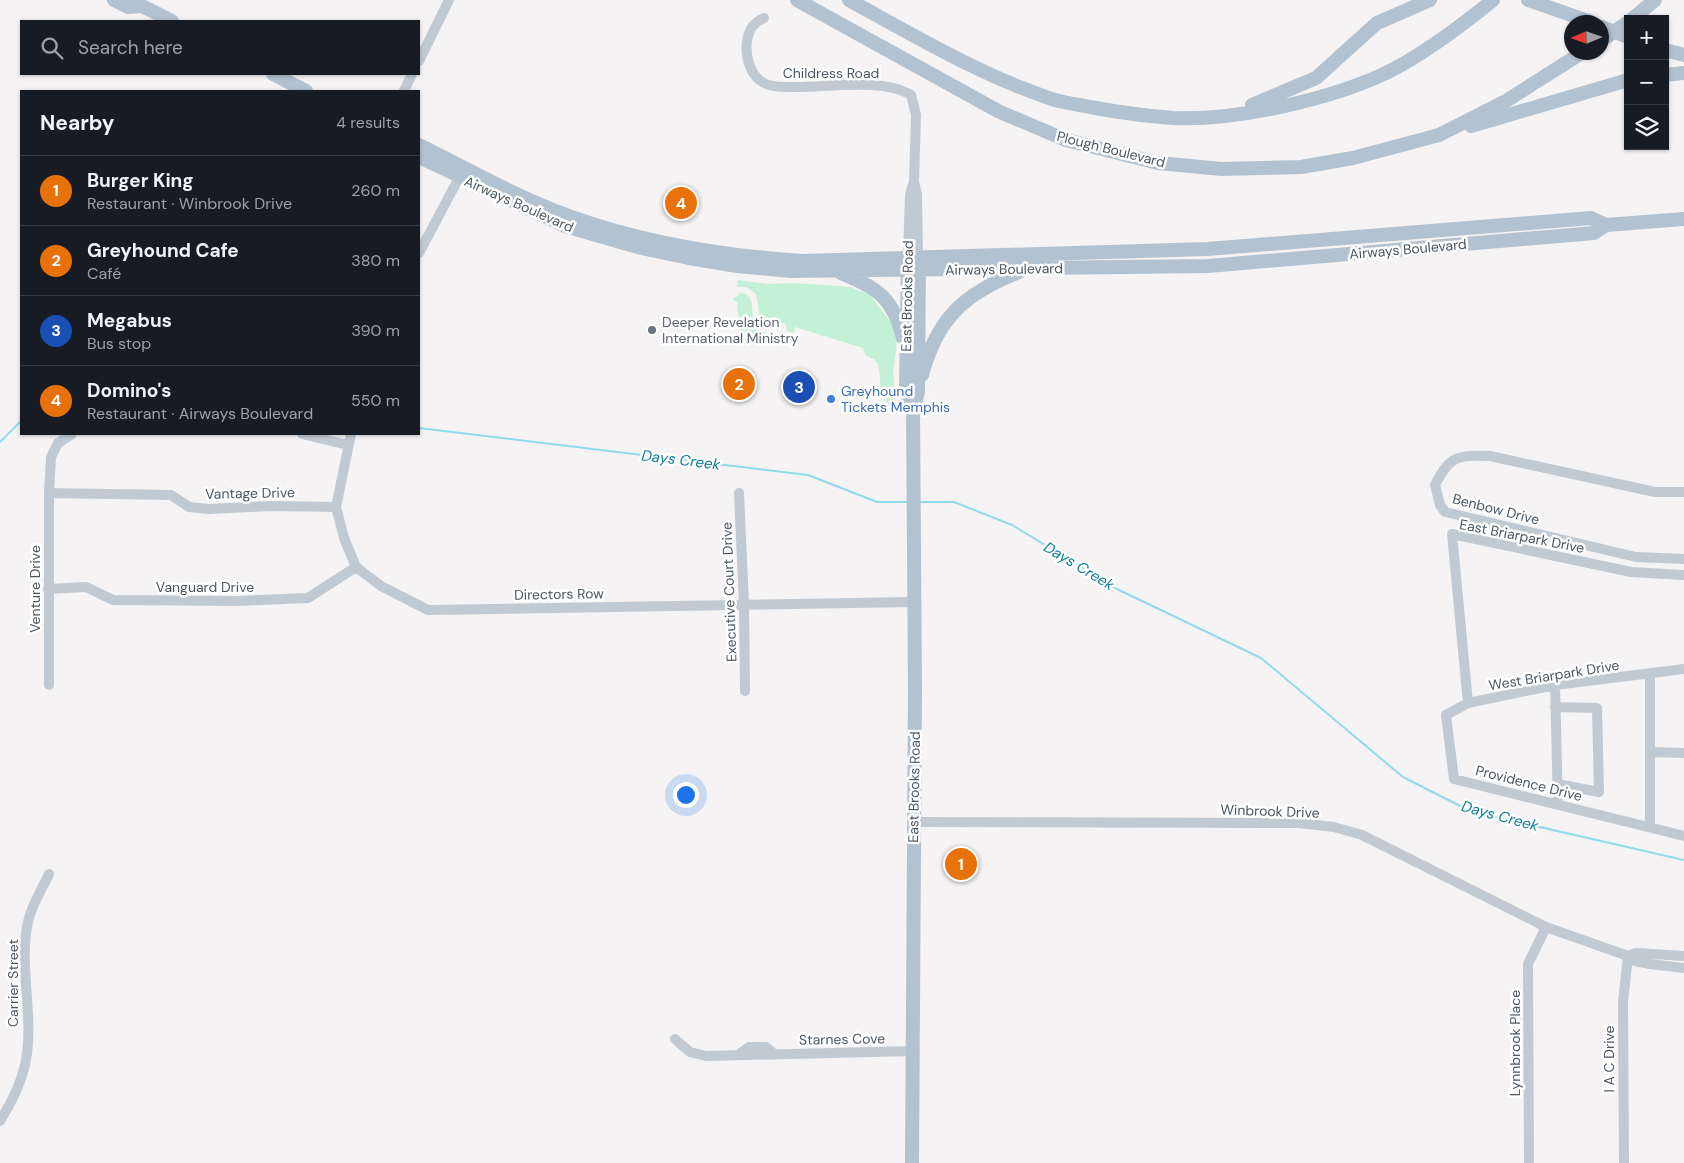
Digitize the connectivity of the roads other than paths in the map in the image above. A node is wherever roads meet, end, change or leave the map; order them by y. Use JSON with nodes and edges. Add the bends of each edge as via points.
{"nodes":[{"id":1,"x":114,"y":0,"type":"edge"},
{"id":2,"x":449,"y":0,"type":"edge"},
{"id":3,"x":797,"y":0,"type":"edge"},
{"id":4,"x":849,"y":0,"type":"edge"},
{"id":5,"x":1430,"y":0,"type":"edge"},
{"id":6,"x":1492,"y":0,"type":"edge"},
{"id":7,"x":1655,"y":0,"type":"edge"},
{"id":8,"x":1531,"y":1,"type":"edge"},
{"id":9,"x":140,"y":3,"type":"edge"},
{"id":10,"x":1571,"y":15,"type":"edge"},
{"id":11,"x":1637,"y":15,"type":"edge"},
{"id":12,"x":764,"y":18,"type":"dead end"},
{"id":13,"x":170,"y":20,"type":"edge"},
{"id":14,"x":1624,"y":25,"type":"edge"},
{"id":15,"x":1609,"y":29,"type":"edge"},
{"id":16,"x":1609,"y":35,"type":"edge"},
{"id":17,"x":1624,"y":35,"type":"edge"},
{"id":18,"x":1669,"y":51,"type":"edge"},
{"id":19,"x":1684,"y":55,"type":"edge"},
{"id":20,"x":420,"y":59,"type":"edge"},
{"id":21,"x":1570,"y":60,"type":"edge"},
{"id":22,"x":1684,"y":73,"type":"edge"},
{"id":23,"x":275,"y":75,"type":"edge"},
{"id":24,"x":412,"y":75,"type":"edge"},
{"id":25,"x":1669,"y":75,"type":"edge"},
{"id":26,"x":1624,"y":81,"type":"edge"},
{"id":27,"x":304,"y":90,"type":"edge"},
{"id":28,"x":404,"y":90,"type":"edge"},
{"id":29,"x":910,"y":95,"type":"joint"},
{"id":30,"x":1235,"y":113,"type":"junction"},
{"id":31,"x":1439,"y":135,"type":"junction"},
{"id":32,"x":420,"y":146,"type":"edge"},
{"id":33,"x":420,"y":157,"type":"edge"},
{"id":34,"x":462,"y":172,"type":"junction"},
{"id":35,"x":1684,"y":219,"type":"edge"},
{"id":36,"x":1606,"y":225,"type":"junction"},
{"id":37,"x":420,"y":251,"type":"edge"},
{"id":38,"x":913,"y":263,"type":"junction"},
{"id":39,"x":791,"y":265,"type":"junction"},
{"id":40,"x":1027,"y":269,"type":"junction"},
{"id":41,"x":836,"y":270,"type":"junction"},
{"id":42,"x":906,"y":349,"type":"junction"},
{"id":43,"x":918,"y":392,"type":"junction"},
{"id":44,"x":913,"y":411,"type":"junction"},
{"id":45,"x":70,"y":435,"type":"edge"},
{"id":46,"x":314,"y":435,"type":"edge"},
{"id":47,"x":350,"y":438,"type":"edge"},
{"id":48,"x":1684,"y":492,"type":"edge"},
{"id":49,"x":49,"y":493,"type":"junction"},
{"id":50,"x":739,"y":493,"type":"dead end"},
{"id":51,"x":336,"y":506,"type":"junction"},
{"id":52,"x":1684,"y":559,"type":"edge"},
{"id":53,"x":356,"y":566,"type":"junction"},
{"id":54,"x":1684,"y":575,"type":"edge"},
{"id":55,"x":48,"y":589,"type":"junction"},
{"id":56,"x":913,"y":602,"type":"junction"},
{"id":57,"x":744,"y":604,"type":"junction"},
{"id":58,"x":1684,"y":669,"type":"edge"},
{"id":59,"x":1650,"y":674,"type":"junction"},
{"id":60,"x":49,"y":685,"type":"dead end"},
{"id":61,"x":1555,"y":685,"type":"junction"},
{"id":62,"x":745,"y":691,"type":"dead end"},
{"id":63,"x":1468,"y":703,"type":"junction"},
{"id":64,"x":1555,"y":707,"type":"junction"},
{"id":65,"x":1650,"y":752,"type":"junction"},
{"id":66,"x":1684,"y":753,"type":"edge"},
{"id":67,"x":1557,"y":784,"type":"junction"},
{"id":68,"x":1558,"y":805,"type":"junction"},
{"id":69,"x":913,"y":822,"type":"junction"},
{"id":70,"x":1650,"y":826,"type":"junction"},
{"id":71,"x":1684,"y":836,"type":"edge"},
{"id":72,"x":49,"y":874,"type":"dead end"},
{"id":73,"x":1546,"y":927,"type":"junction"},
{"id":74,"x":1628,"y":956,"type":"junction"},
{"id":75,"x":1684,"y":956,"type":"edge"},
{"id":76,"x":1684,"y":968,"type":"edge"},
{"id":77,"x":675,"y":1039,"type":"dead end"},
{"id":78,"x":912,"y":1051,"type":"junction"},
{"id":79,"x":0,"y":1121,"type":"edge"},
{"id":80,"x":912,"y":1163,"type":"edge"},
{"id":81,"x":1529,"y":1163,"type":"edge"},
{"id":82,"x":1624,"y":1163,"type":"edge"}],
"edges":[{"from":1,"to":9,"type":"main road","via":[[128,7]]},
{"from":2,"to":20,"type":"street"},
{"from":3,"to":31,"type":"main road","name":"Plough Boulevard","via":[[998,111],[1066,140],[1158,163],[1222,170],[1301,167],[1353,158]]},
{"from":4,"to":30,"type":"main road","via":[[977,70],[1051,99],[1174,118]]},
{"from":5,"to":30,"type":"main road","via":[[1378,23],[1316,78]]},
{"from":6,"to":30,"type":"main road","via":[[1462,26],[1374,78],[1324,96]]},
{"from":7,"to":11,"type":"main road"},
{"from":8,"to":10,"type":"main road"},
{"from":9,"to":13,"type":"main road"},
{"from":12,"to":29,"type":"street","name":"Childress Road","via":[[753,24],[747,55],[754,74],[765,84],[879,86],[896,88]]},
{"from":14,"to":16,"type":"main road"},
{"from":15,"to":17,"type":"main road","bridge":true},
{"from":18,"to":19,"type":"main road"},
{"from":21,"to":31,"type":"main road","name":"Plough Boulevard","via":[[1506,101]]},
{"from":22,"to":25,"type":"main road"},
{"from":23,"to":27,"type":"main road"},
{"from":24,"to":28,"type":"street"},
{"from":26,"to":31,"type":"main road"},
{"from":29,"to":38,"type":"street","name":"East Brooks Road","via":[[915,108],[914,181],[910,195]]},
{"from":32,"to":34,"type":"main road","name":"Airways Boulevard"},
{"from":33,"to":34,"type":"main road","name":"Airways Boulevard"},
{"from":34,"to":37,"type":"street"},
{"from":34,"to":39,"type":"main road","name":"Airways Boulevard","via":[[565,226],[641,248],[712,263]]},
{"from":35,"to":36,"type":"main road","name":"Airways Boulevard"},
{"from":36,"to":38,"type":"main road","name":"Airways Boulevard","via":[[1591,218],[1207,250]]},
{"from":36,"to":40,"type":"main road","name":"Airways Boulevard","via":[[1594,233],[1208,266]]},
{"from":38,"to":39,"type":"main road","name":"Airways Boulevard"},
{"from":38,"to":40,"type":"main road","name":"Airways Boulevard"},
{"from":38,"to":41,"type":"main road","name":"Airways Boulevard"},
{"from":38,"to":42,"type":"main road","name":"East Brooks Road"},
{"from":38,"to":43,"type":"main road","name":"East Brooks Road"},
{"from":39,"to":41,"type":"main road","name":"Airways Boulevard"},
{"from":40,"to":43,"type":"main road","via":[[970,296],[942,325],[932,344]]},
{"from":41,"to":42,"type":"main road","via":[[869,285],[885,298],[899,320]]},
{"from":42,"to":44,"type":"main road","name":"East Brooks Road","via":[[906,392]]},
{"from":43,"to":44,"type":"main road","name":"East Brooks Road"},
{"from":44,"to":56,"type":"main road","name":"East Brooks Road"},
{"from":45,"to":49,"type":"street","name":"Venture Drive","via":[[58,443],[51,457]]},
{"from":46,"to":47,"type":"street"},
{"from":47,"to":51,"type":"street","name":"Directors Row"},
{"from":48,"to":52,"type":"street","name":"Benbow Drive","via":[[1655,492],[1490,456],[1463,455],[1450,460],[1436,485],[1440,505],[1445,512],[1636,557]]},
{"from":49,"to":51,"type":"street","name":"Vantage Drive","via":[[171,495],[189,507],[209,508]]},
{"from":49,"to":55,"type":"street","name":"Venture Drive"},
{"from":50,"to":57,"type":"street","name":"Executive Court Drive"},
{"from":51,"to":53,"type":"street","name":"Directors Row","via":[[344,538]]},
{"from":53,"to":55,"type":"street","name":"Vanguard Drive","via":[[308,598],[113,600],[86,587]]},
{"from":53,"to":57,"type":"street","name":"Directors Row","via":[[381,586],[428,610]]},
{"from":54,"to":63,"type":"street","name":"East Briarpark Drive","via":[[1631,572],[1452,534]]},
{"from":55,"to":60,"type":"street","name":"Venture Drive"},
{"from":56,"to":57,"type":"street","name":"Directors Row"},
{"from":56,"to":69,"type":"main road","name":"East Brooks Road"},
{"from":57,"to":62,"type":"street","name":"Executive Court Drive"},
{"from":58,"to":59,"type":"street","name":"West Briarpark Drive"},
{"from":59,"to":61,"type":"street","name":"West Briarpark Drive"},
{"from":59,"to":65,"type":"street"},
{"from":61,"to":63,"type":"street","name":"West Briarpark Drive"},
{"from":61,"to":64,"type":"street"},
{"from":63,"to":68,"type":"street","name":"Providence Drive","via":[[1446,715],[1454,779]]},
{"from":64,"to":67,"type":"street"},
{"from":64,"to":67,"type":"street","via":[[1597,708],[1599,792]]},
{"from":65,"to":66,"type":"street"},
{"from":65,"to":70,"type":"street"},
{"from":67,"to":68,"type":"street"},
{"from":68,"to":70,"type":"street","name":"Providence Drive"},
{"from":69,"to":73,"type":"street","name":"Winbrook Drive","via":[[1291,823],[1334,827],[1362,835]]},
{"from":69,"to":78,"type":"main road","name":"East Brooks Road"},
{"from":70,"to":71,"type":"street","name":"Providence Drive"},
{"from":72,"to":79,"type":"street","name":"Carrier Street","via":[[27,926],[28,1048],[24,1069]]},
{"from":73,"to":74,"type":"street","name":"Winbrook Drive"},
{"from":73,"to":81,"type":"street","name":"Lynnbrook Place","via":[[1528,964]]},
{"from":74,"to":75,"type":"street","name":"Winbrook Drive","via":[[1636,953]]},
{"from":74,"to":76,"type":"street","name":"Winbrook Drive","via":[[1635,961]]},
{"from":74,"to":82,"type":"street","name":"I A C Drive","via":[[1623,1002]]},
{"from":77,"to":78,"type":"street","name":"Starnes Cove","via":[[698,1055],[738,1055],[749,1060],[766,1059],[774,1054]]},
{"from":78,"to":80,"type":"main road","name":"East Brooks Road"}]}
